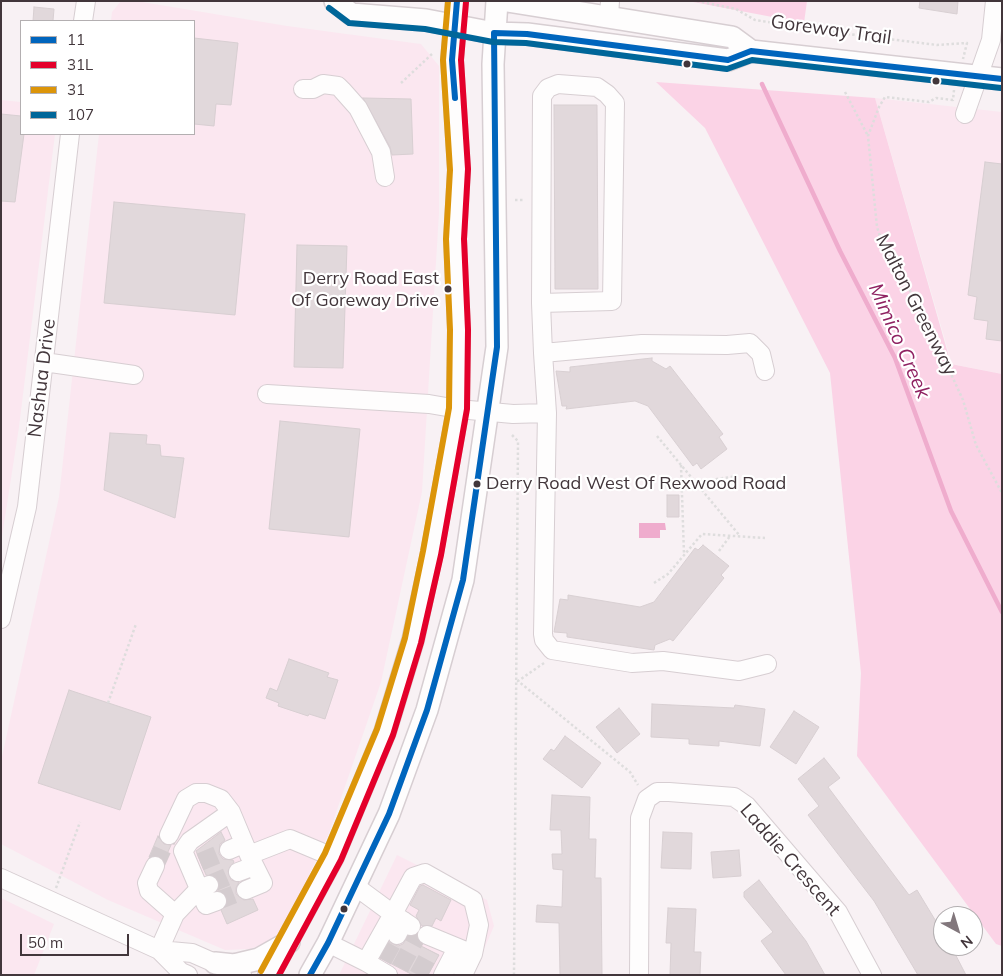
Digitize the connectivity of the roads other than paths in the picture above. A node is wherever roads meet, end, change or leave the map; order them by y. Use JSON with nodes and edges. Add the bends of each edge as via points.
{"nodes":[{"id":1,"x":86,"y":1,"type":"edge"},
{"id":2,"x":335,"y":1,"type":"edge"},
{"id":3,"x":457,"y":1,"type":"edge"},
{"id":4,"x":497,"y":1,"type":"edge"},
{"id":5,"x":507,"y":1,"type":"edge"},
{"id":6,"x":995,"y":1,"type":"edge"},
{"id":7,"x":609,"y":9,"type":"edge"},
{"id":8,"x":83,"y":20,"type":"edge"},
{"id":9,"x":455,"y":27,"type":"junction"},
{"id":10,"x":494,"y":33,"type":"junction"},
{"id":11,"x":751,"y":50,"type":"junction"},
{"id":12,"x":977,"y":76,"type":"junction"},
{"id":13,"x":1002,"y":79,"type":"edge"},
{"id":14,"x":308,"y":89,"type":"dead end"},
{"id":15,"x":965,"y":114,"type":"dead end"},
{"id":16,"x":70,"y":135,"type":"edge"},
{"id":17,"x":385,"y":177,"type":"dead end"},
{"id":18,"x":541,"y":303,"type":"junction"},
{"id":19,"x":543,"y":353,"type":"junction"},
{"id":20,"x":44,"y":362,"type":"junction"},
{"id":21,"x":765,"y":371,"type":"dead end"},
{"id":22,"x":134,"y":375,"type":"dead end"},
{"id":23,"x":267,"y":394,"type":"dead end"},
{"id":24,"x":458,"y":409,"type":"junction"},
{"id":25,"x":487,"y":412,"type":"junction"},
{"id":26,"x":546,"y":413,"type":"junction"},
{"id":27,"x":1,"y":619,"type":"edge"},
{"id":28,"x":767,"y":664,"type":"dead end"},
{"id":29,"x":231,"y":812,"type":"junction"},
{"id":30,"x":169,"y":835,"type":"tunnel mouth"},
{"id":31,"x":243,"y":857,"type":"junction"},
{"id":32,"x":333,"y":857,"type":"junction"},
{"id":33,"x":155,"y":866,"type":"tunnel mouth"},
{"id":34,"x":1,"y":878,"type":"edge"},
{"id":35,"x":204,"y":886,"type":"junction"},
{"id":36,"x":355,"y":886,"type":"junction"},
{"id":37,"x":246,"y":890,"type":"tunnel mouth"},
{"id":38,"x":217,"y":901,"type":"dead end"},
{"id":39,"x":176,"y":914,"type":"junction"},
{"id":40,"x":401,"y":924,"type":"junction"},
{"id":41,"x":289,"y":942,"type":"junction"},
{"id":42,"x":432,"y":942,"type":"dead end"},
{"id":43,"x":328,"y":943,"type":"junction"},
{"id":44,"x":159,"y":950,"type":"junction"},
{"id":45,"x":465,"y":951,"type":"junction"},
{"id":46,"x":215,"y":963,"type":"junction"},
{"id":47,"x":385,"y":968,"type":"edge"},
{"id":48,"x":188,"y":975,"type":"edge"},
{"id":49,"x":242,"y":975,"type":"edge"},
{"id":50,"x":269,"y":975,"type":"edge"},
{"id":51,"x":310,"y":975,"type":"edge"},
{"id":52,"x":326,"y":975,"type":"edge"},
{"id":53,"x":443,"y":975,"type":"edge"},
{"id":54,"x":463,"y":975,"type":"edge"},
{"id":55,"x":639,"y":975,"type":"edge"},
{"id":56,"x":872,"y":975,"type":"edge"}],
"edges":[{"from":1,"to":8,"type":"street"},
{"from":2,"to":9,"type":"main road","via":[[352,14],[426,20]]},
{"from":3,"to":9,"type":"main road"},
{"from":4,"to":10,"type":"main road"},
{"from":5,"to":7,"type":"main road"},
{"from":6,"to":12,"type":"street","via":[[991,40]]},
{"from":7,"to":11,"type":"main road","via":[[732,37]]},
{"from":9,"to":10,"type":"main road"},
{"from":9,"to":24,"type":"main road","via":[[452,60],[458,170],[455,239]]},
{"from":10,"to":11,"type":"main road","via":[[527,34],[728,60]]},
{"from":10,"to":25,"type":"main road","via":[[496,347]]},
{"from":11,"to":12,"type":"main road"},
{"from":12,"to":13,"type":"main road"},
{"from":12,"to":15,"type":"street"},
{"from":14,"to":17,"type":"street","via":[[323,84],[338,86],[346,94],[358,108],[381,152]]},
{"from":16,"to":20,"type":"street","name":"Nashua Drive"},
{"from":18,"to":18,"type":"street","via":[[612,301],[615,103],[597,87],[558,84],[548,88],[542,96]]},
{"from":18,"to":19,"type":"street"},
{"from":19,"to":21,"type":"street","via":[[642,344],[750,343],[761,354]]},
{"from":19,"to":26,"type":"street"},
{"from":20,"to":22,"type":"street"},
{"from":20,"to":27,"type":"street","name":"Nashua Drive","via":[[27,507]]},
{"from":23,"to":24,"type":"street","via":[[429,404]]},
{"from":24,"to":25,"type":"street"},
{"from":24,"to":32,"type":"main road","via":[[413,640],[384,732]]},
{"from":25,"to":26,"type":"street"},
{"from":25,"to":36,"type":"main road","via":[[463,580],[456,608],[427,710],[389,814]]},
{"from":26,"to":28,"type":"street","via":[[543,634],[547,646],[558,652],[632,663],[664,661],[739,670]]},
{"from":29,"to":30,"type":"street","via":[[221,799],[196,793],[186,799]]},
{"from":29,"to":31,"type":"street"},
{"from":29,"to":35,"type":"street","via":[[190,841],[183,850],[195,864]]},
{"from":31,"to":32,"type":"street","via":[[290,839]]},
{"from":31,"to":37,"type":"street","via":[[264,883]]},
{"from":32,"to":41,"type":"main road"},
{"from":33,"to":39,"type":"street","via":[[147,884],[149,891]]},
{"from":34,"to":44,"type":"street"},
{"from":35,"to":38,"type":"street","via":[[206,905]]},
{"from":35,"to":39,"type":"street"},
{"from":36,"to":40,"type":"street"},
{"from":36,"to":43,"type":"main road"},
{"from":39,"to":44,"type":"street"},
{"from":40,"to":45,"type":"street","via":[[413,877],[424,873],[473,900],[478,925]]},
{"from":40,"to":47,"type":"street"},
{"from":41,"to":46,"type":"main road","via":[[258,959],[234,965]]},
{"from":41,"to":50,"type":"main road"},
{"from":42,"to":45,"type":"street"},
{"from":43,"to":47,"type":"street"},
{"from":43,"to":51,"type":"main road"},
{"from":43,"to":52,"type":"main road"},
{"from":44,"to":46,"type":"street","via":[[192,954]]},
{"from":44,"to":48,"type":"street"},
{"from":45,"to":53,"type":"street"},
{"from":45,"to":54,"type":"street"},
{"from":46,"to":49,"type":"street"},
{"from":55,"to":56,"type":"street","name":"Laddie Crescent","via":[[640,818],[647,799],[657,792],[734,797],[747,806],[838,912]]}]}
